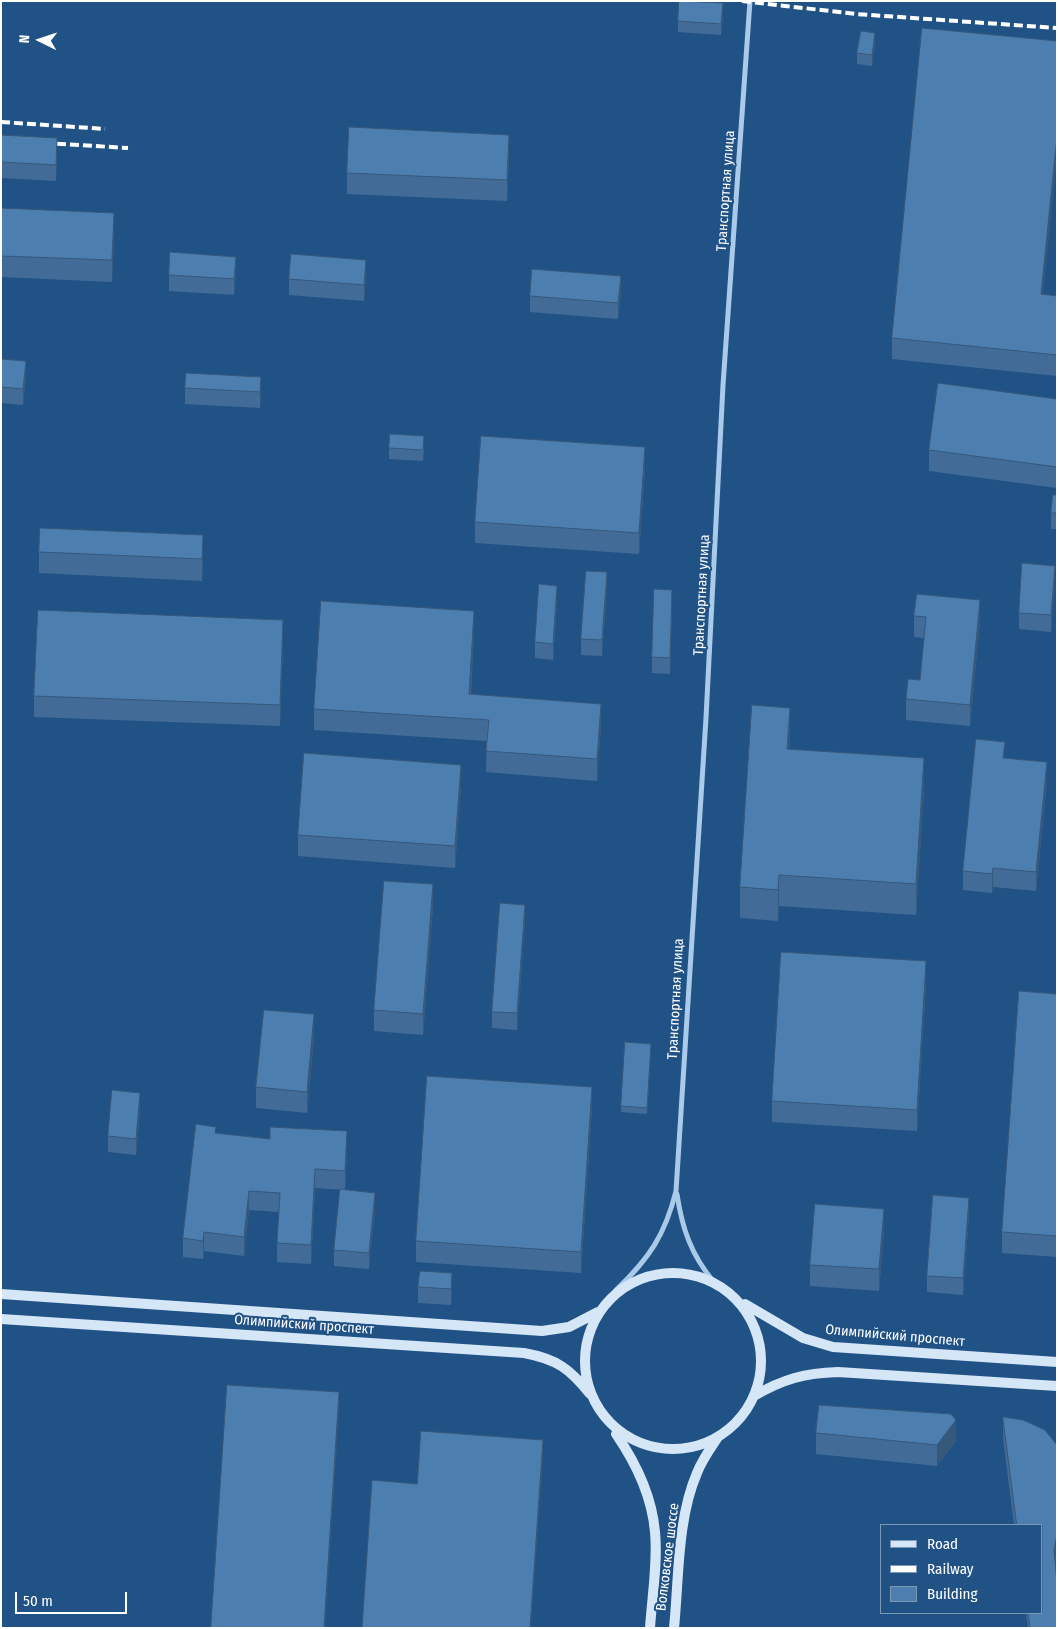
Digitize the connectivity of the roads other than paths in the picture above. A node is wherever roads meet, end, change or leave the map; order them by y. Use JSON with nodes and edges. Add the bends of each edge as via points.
{"nodes":[{"id":1,"x":750,"y":1,"type":"edge"},
{"id":2,"x":676,"y":1191,"type":"junction"},
{"id":3,"x":714,"y":1282,"type":"junction"},
{"id":4,"x":616,"y":1290,"type":"junction"},
{"id":5,"x":1,"y":1294,"type":"edge"},
{"id":6,"x":742,"y":1302,"type":"junction"},
{"id":7,"x":598,"y":1312,"type":"junction"},
{"id":8,"x":1,"y":1319,"type":"edge"},
{"id":9,"x":1057,"y":1362,"type":"edge"},
{"id":10,"x":1057,"y":1386,"type":"edge"},
{"id":11,"x":590,"y":1394,"type":"junction"},
{"id":12,"x":754,"y":1396,"type":"junction"},
{"id":13,"x":611,"y":1427,"type":"junction"},
{"id":14,"x":718,"y":1437,"type":"junction"},
{"id":15,"x":650,"y":1628,"type":"edge"},
{"id":16,"x":674,"y":1628,"type":"edge"}],
"edges":[{"from":1,"to":2,"type":"street","name":"Транспортная улица","via":[[723,385],[707,709]]},
{"from":2,"to":3,"type":"street","name":"Транспортная улица","via":[[683,1229],[690,1246]]},
{"from":2,"to":4,"type":"street","name":"Транспортная улица","via":[[665,1228],[654,1248]]},
{"from":3,"to":4,"type":"main road","via":[[682,1275],[654,1276],[627,1282]]},
{"from":3,"to":6,"type":"main road"},
{"from":4,"to":7,"type":"main road"},
{"from":5,"to":7,"type":"main road","name":"Олимпийский проспект","via":[[542,1331],[569,1327]]},
{"from":6,"to":9,"type":"main road","name":"Олимпийский проспект","via":[[803,1338],[833,1346]]},
{"from":6,"to":12,"type":"main road","via":[[754,1320],[761,1348]]},
{"from":7,"to":11,"type":"main road","via":[[585,1354]]},
{"from":8,"to":11,"type":"main road","name":"Олимпийский проспект","via":[[524,1353],[542,1356],[564,1367]]},
{"from":10,"to":12,"type":"main road","via":[[838,1372],[789,1378]]},
{"from":11,"to":13,"type":"main road"},
{"from":12,"to":14,"type":"main road","via":[[738,1422]]},
{"from":13,"to":14,"type":"main road","via":[[639,1443],[668,1448]]},
{"from":13,"to":15,"type":"main road","name":"Волковское шоссе","via":[[637,1468],[652,1514],[655,1548]]},
{"from":14,"to":16,"type":"main road","name":"Волковское шоссе","via":[[696,1475],[684,1520]]}]}
